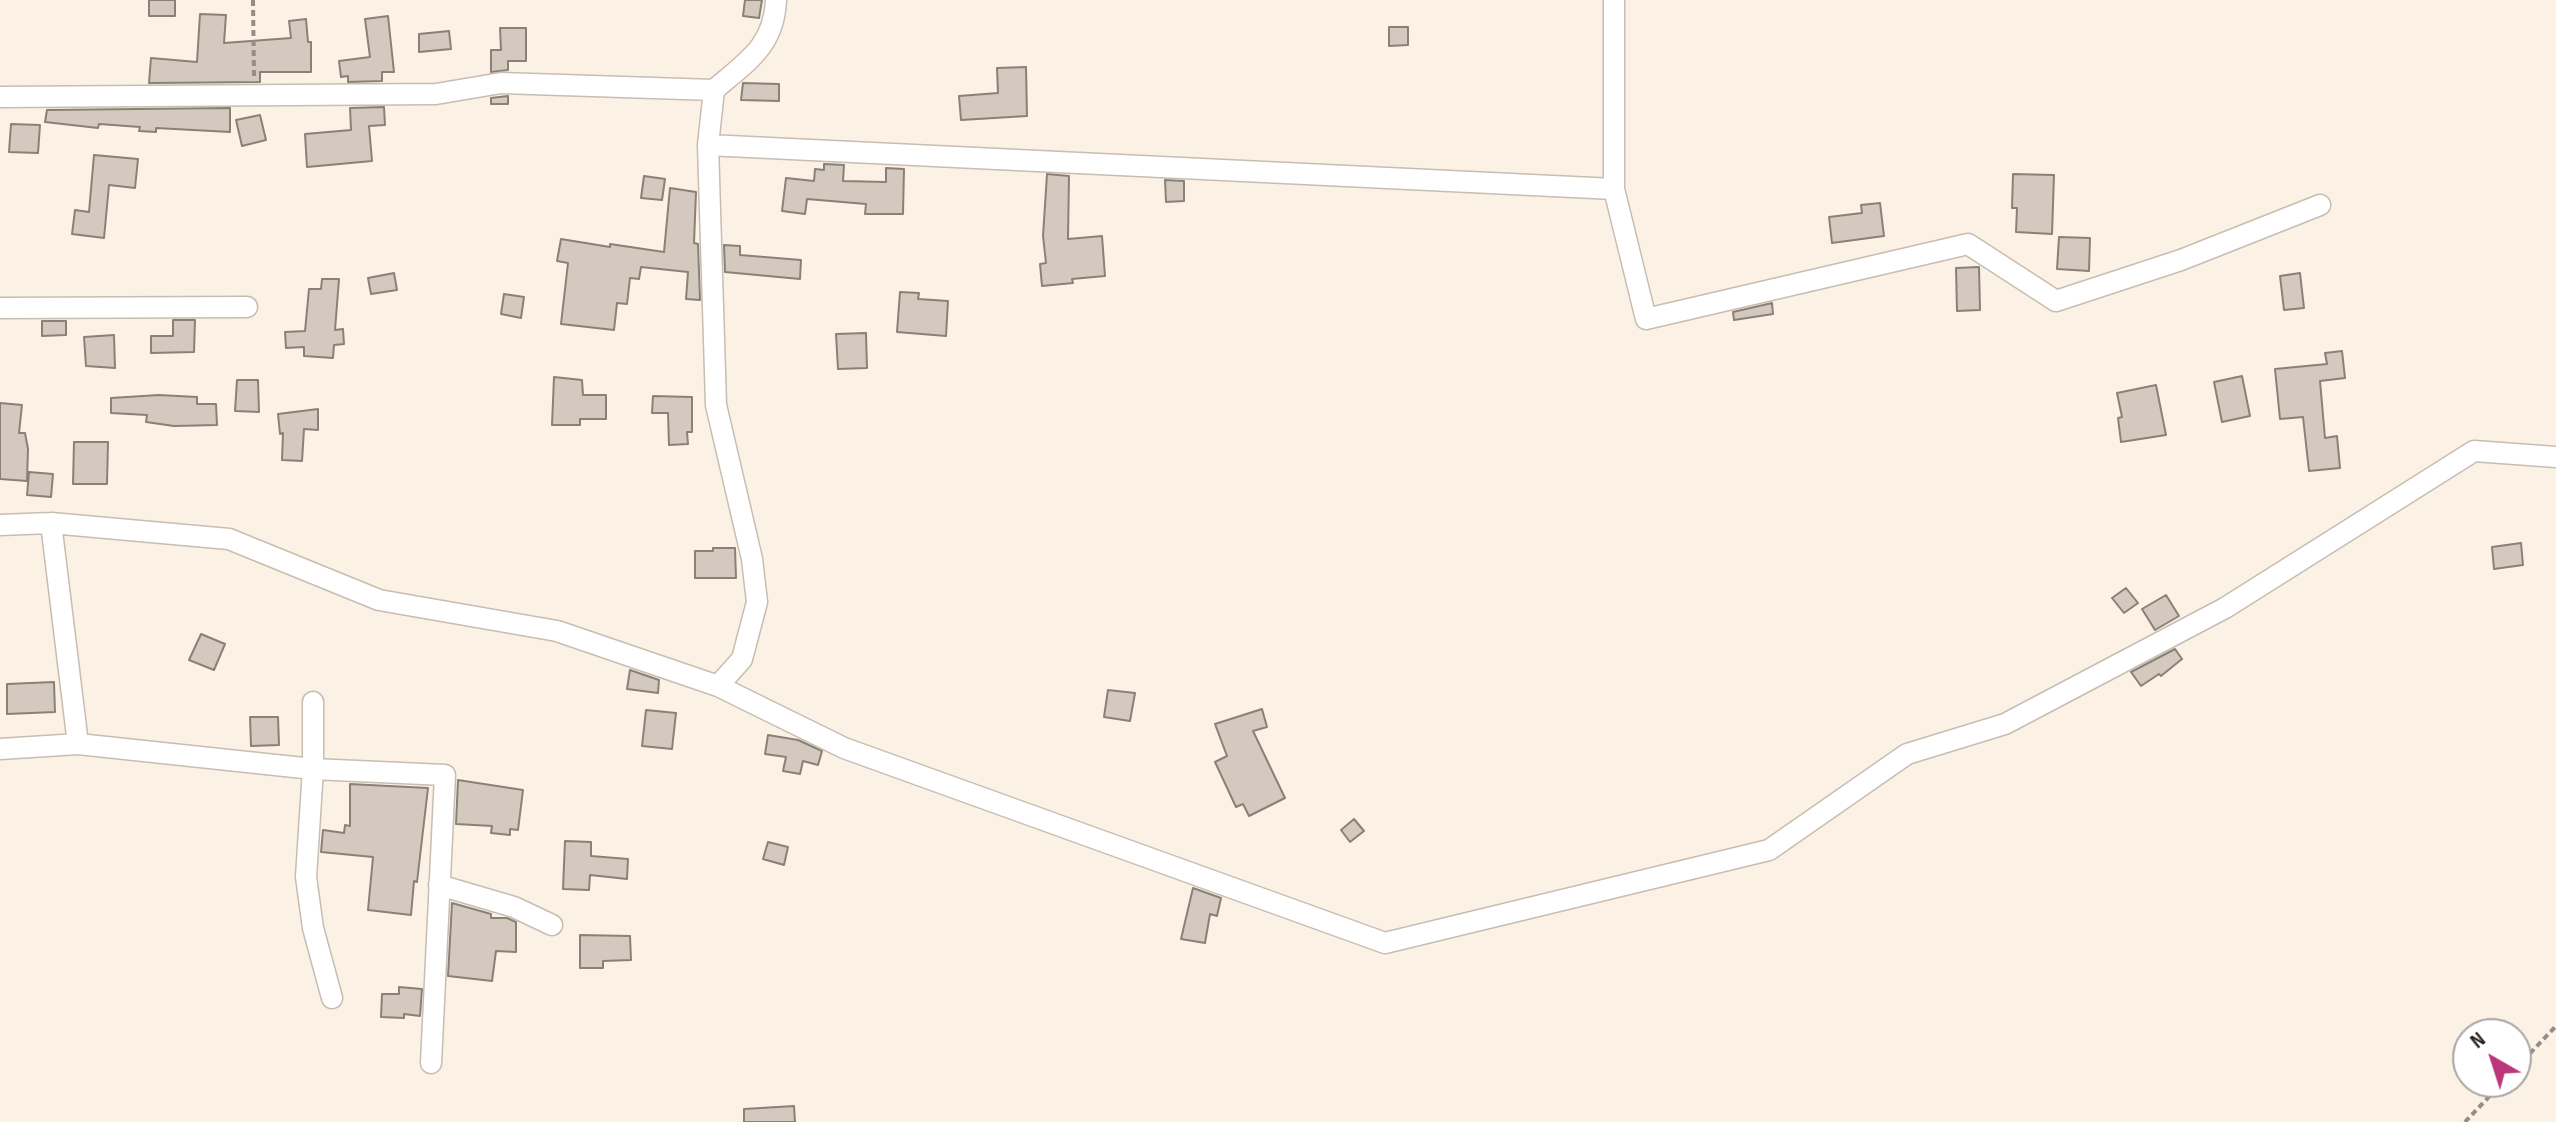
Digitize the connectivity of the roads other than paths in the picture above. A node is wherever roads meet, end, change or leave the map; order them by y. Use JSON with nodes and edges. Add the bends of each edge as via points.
{"nodes":[{"id":1,"x":776,"y":0,"type":"edge"},
{"id":2,"x":1614,"y":0,"type":"edge"},
{"id":3,"x":714,"y":90,"type":"junction"},
{"id":4,"x":0,"y":97,"type":"edge"},
{"id":5,"x":708,"y":145,"type":"junction"},
{"id":6,"x":1614,"y":189,"type":"junction"},
{"id":7,"x":2320,"y":205,"type":"dead end"},
{"id":8,"x":247,"y":307,"type":"dead end"},
{"id":9,"x":0,"y":308,"type":"edge"},
{"id":10,"x":2556,"y":457,"type":"edge"},
{"id":11,"x":51,"y":523,"type":"junction"},
{"id":12,"x":0,"y":525,"type":"edge"},
{"id":13,"x":718,"y":686,"type":"junction"},
{"id":14,"x":313,"y":702,"type":"dead end"},
{"id":15,"x":78,"y":744,"type":"junction"},
{"id":16,"x":0,"y":749,"type":"edge"},
{"id":17,"x":313,"y":769,"type":"junction"},
{"id":18,"x":439,"y":885,"type":"junction"},
{"id":19,"x":552,"y":925,"type":"dead end"},
{"id":20,"x":332,"y":998,"type":"dead end"},
{"id":21,"x":431,"y":1063,"type":"dead end"}],
"edges":[{"from":1,"to":3,"type":"street","via":[[764,46]]},
{"from":2,"to":6,"type":"street"},
{"from":3,"to":4,"type":"street","via":[[501,83],[436,94]]},
{"from":3,"to":5,"type":"street"},
{"from":5,"to":6,"type":"street"},
{"from":5,"to":13,"type":"street","via":[[716,405],[757,602],[742,659]]},
{"from":6,"to":7,"type":"street","via":[[1646,319],[1968,244],[2056,301],[2181,260]]},
{"from":8,"to":9,"type":"street"},
{"from":10,"to":13,"type":"street","via":[[2474,451],[2225,608],[2005,724],[1907,754],[1769,850],[1385,943],[844,748]]},
{"from":11,"to":12,"type":"street"},
{"from":11,"to":13,"type":"street","via":[[229,539],[379,600],[557,631]]},
{"from":11,"to":15,"type":"street"},
{"from":14,"to":17,"type":"street"},
{"from":15,"to":16,"type":"street"},
{"from":15,"to":17,"type":"street"},
{"from":17,"to":18,"type":"street","via":[[445,775]]},
{"from":17,"to":20,"type":"street","via":[[306,877]]},
{"from":18,"to":19,"type":"street","via":[[514,907]]},
{"from":18,"to":21,"type":"street"}]}
